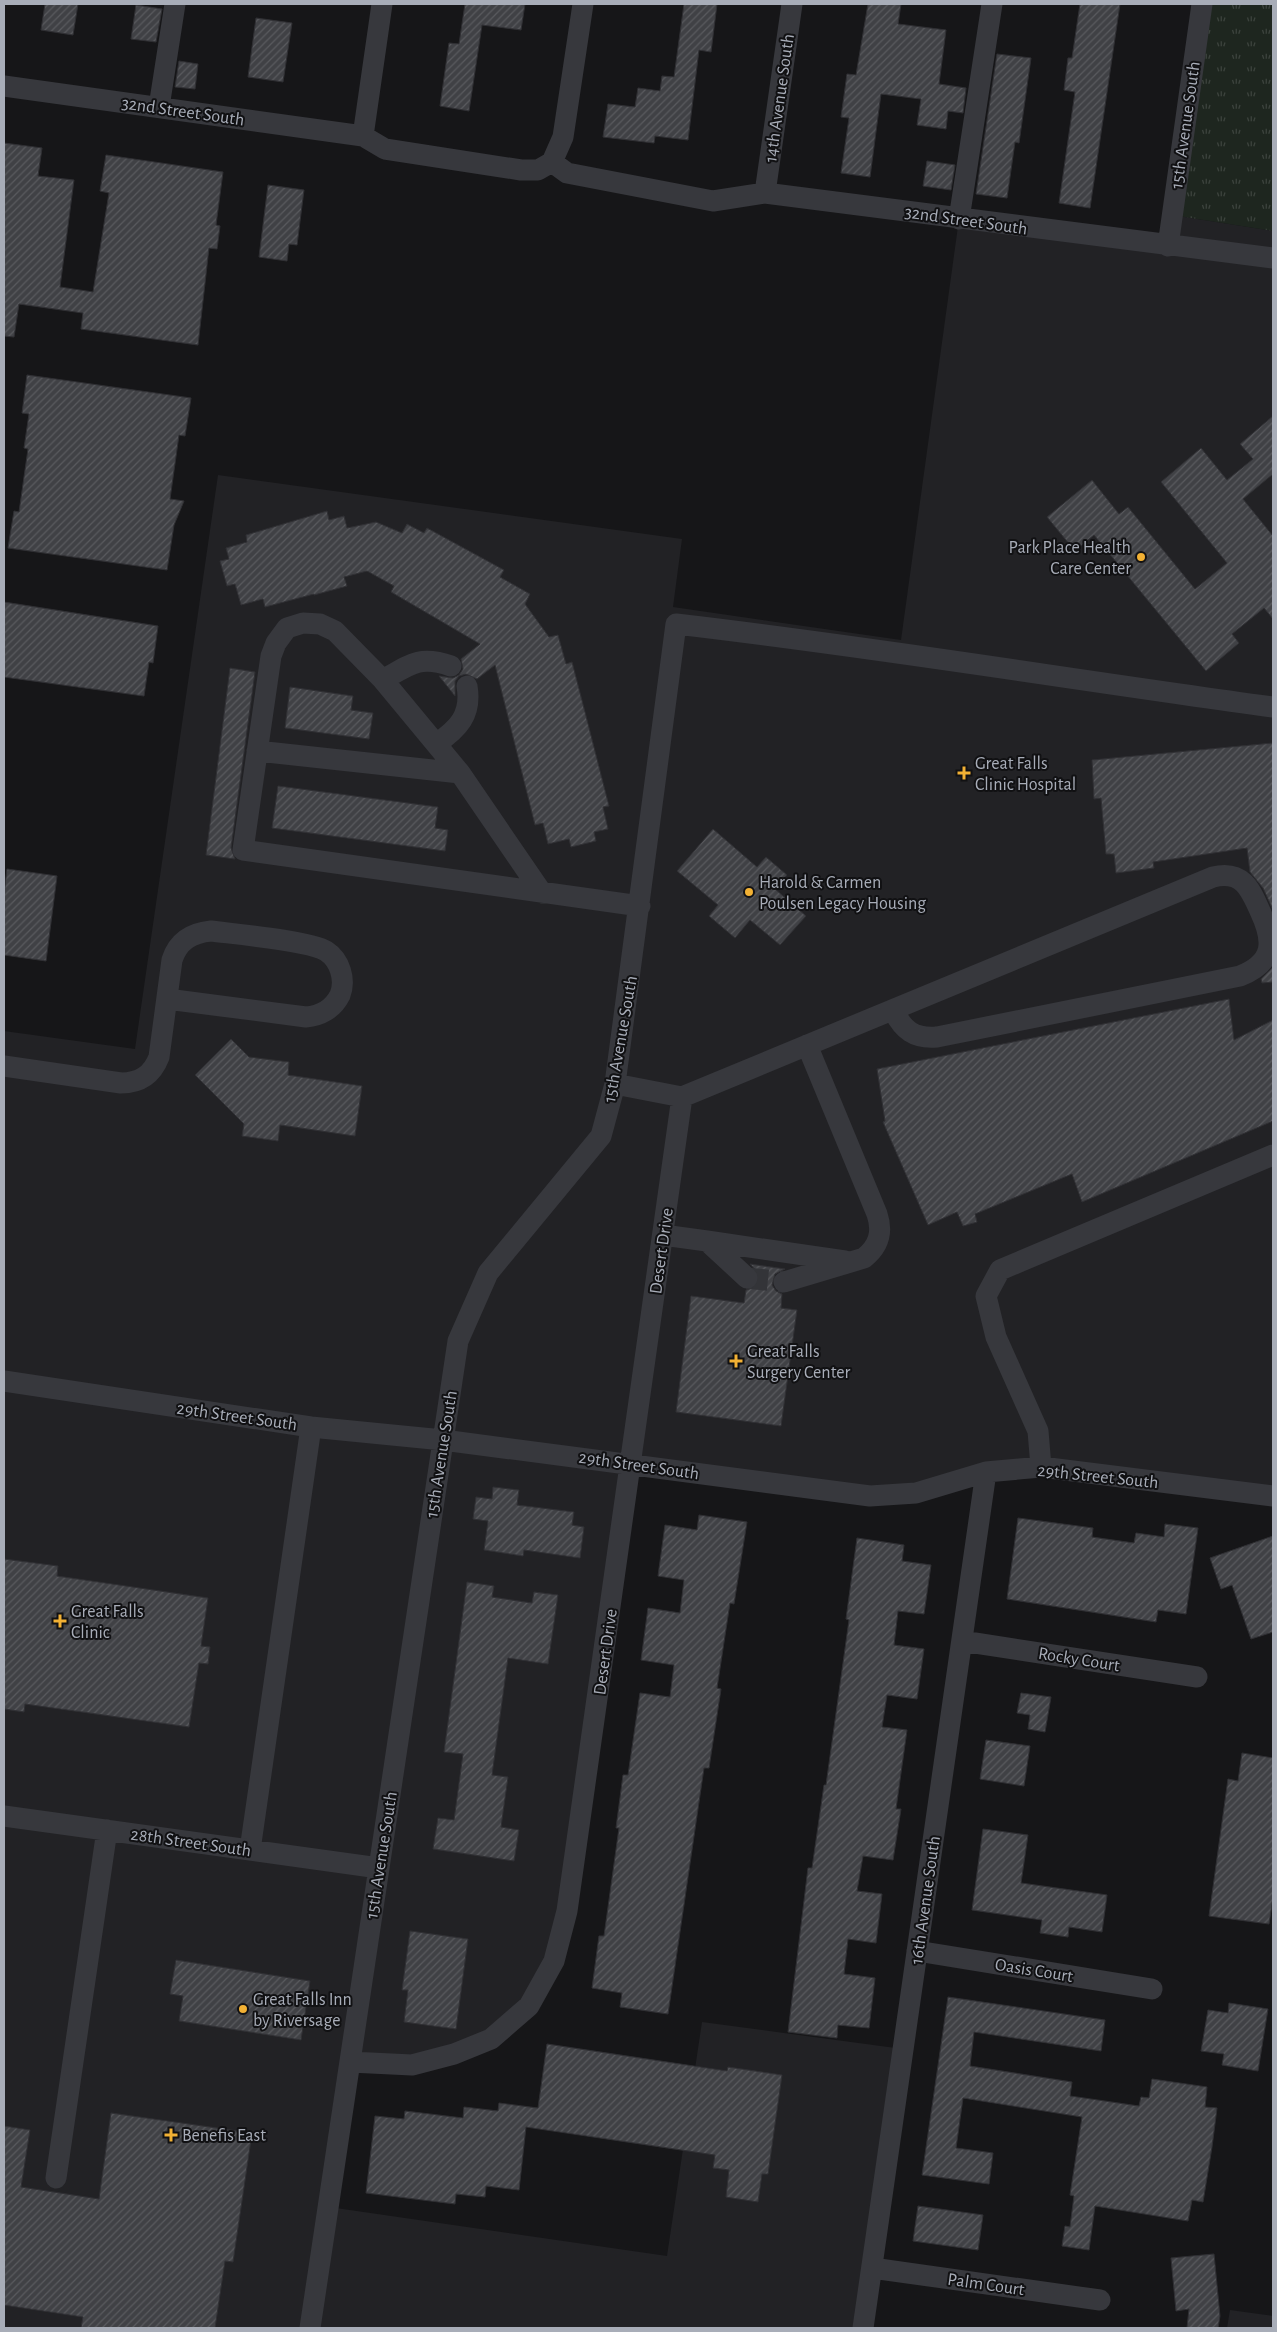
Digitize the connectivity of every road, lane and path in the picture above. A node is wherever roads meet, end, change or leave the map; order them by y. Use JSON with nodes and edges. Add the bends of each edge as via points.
{"nodes":[{"id":1,"x":174,"y":4,"type":"edge"},
{"id":2,"x":382,"y":4,"type":"edge"},
{"id":3,"x":583,"y":4,"type":"edge"},
{"id":4,"x":792,"y":4,"type":"edge"},
{"id":5,"x":992,"y":4,"type":"edge"},
{"id":6,"x":1202,"y":4,"type":"edge"},
{"id":7,"x":4,"y":86,"type":"edge"},
{"id":8,"x":159,"y":107,"type":"junction"},
{"id":9,"x":363,"y":136,"type":"junction"},
{"id":10,"x":552,"y":162,"type":"junction"},
{"id":11,"x":765,"y":193,"type":"junction"},
{"id":12,"x":959,"y":219,"type":"junction"},
{"id":13,"x":1168,"y":246,"type":"junction"},
{"id":14,"x":1273,"y":258,"type":"edge"},
{"id":15,"x":451,"y":666,"type":"dead end"},
{"id":16,"x":383,"y":680,"type":"junction"},
{"id":17,"x":467,"y":686,"type":"dead end"},
{"id":18,"x":1273,"y":708,"type":"edge"},
{"id":19,"x":436,"y":744,"type":"junction"},
{"id":20,"x":257,"y":751,"type":"junction"},
{"id":21,"x":460,"y":773,"type":"junction"},
{"id":22,"x":542,"y":893,"type":"junction"},
{"id":23,"x":640,"y":906,"type":"junction"},
{"id":24,"x":167,"y":999,"type":"junction"},
{"id":25,"x":892,"y":1010,"type":"junction"},
{"id":26,"x":808,"y":1045,"type":"junction"},
{"id":27,"x":4,"y":1066,"type":"edge"},
{"id":28,"x":615,"y":1084,"type":"junction"},
{"id":29,"x":682,"y":1097,"type":"junction"},
{"id":30,"x":1273,"y":1155,"type":"edge"},
{"id":31,"x":664,"y":1235,"type":"junction"},
{"id":32,"x":707,"y":1241,"type":"junction"},
{"id":33,"x":852,"y":1262,"type":"junction"},
{"id":34,"x":747,"y":1278,"type":"tunnel mouth"},
{"id":35,"x":784,"y":1282,"type":"tunnel mouth"},
{"id":36,"x":4,"y":1382,"type":"edge"},
{"id":37,"x":311,"y":1427,"type":"junction"},
{"id":38,"x":443,"y":1440,"type":"junction"},
{"id":39,"x":632,"y":1464,"type":"junction"},
{"id":40,"x":1041,"y":1467,"type":"junction"},
{"id":41,"x":986,"y":1472,"type":"junction"},
{"id":42,"x":1273,"y":1496,"type":"edge"},
{"id":43,"x":962,"y":1641,"type":"junction"},
{"id":44,"x":1197,"y":1677,"type":"dead end"},
{"id":45,"x":4,"y":1816,"type":"edge"},
{"id":46,"x":107,"y":1830,"type":"junction"},
{"id":47,"x":250,"y":1850,"type":"junction"},
{"id":48,"x":379,"y":1868,"type":"junction"},
{"id":49,"x":917,"y":1951,"type":"junction"},
{"id":50,"x":1152,"y":1989,"type":"dead end"},
{"id":51,"x":350,"y":2062,"type":"junction"},
{"id":52,"x":56,"y":2178,"type":"dead end"},
{"id":53,"x":872,"y":2268,"type":"junction"},
{"id":54,"x":1100,"y":2300,"type":"dead end"},
{"id":55,"x":310,"y":2328,"type":"edge"},
{"id":56,"x":863,"y":2328,"type":"edge"}],
"edges":[{"from":1,"to":8,"type":"street"},
{"from":2,"to":9,"type":"street"},
{"from":3,"to":10,"type":"street","via":[[563,137]]},
{"from":4,"to":11,"type":"street","name":"14th Avenue South"},
{"from":5,"to":12,"type":"street"},
{"from":6,"to":13,"type":"street","name":"15th Avenue South"},
{"from":7,"to":8,"type":"street","name":"32nd Street South"},
{"from":8,"to":9,"type":"street","name":"32nd Street South"},
{"from":9,"to":10,"type":"street","via":[[385,149],[521,170],[538,170]]},
{"from":10,"to":11,"type":"street","name":"32nd Street South","via":[[567,173],[714,201]]},
{"from":11,"to":12,"type":"street","name":"32nd Street South"},
{"from":12,"to":13,"type":"street","name":"32nd Street South"},
{"from":13,"to":14,"type":"street","name":"32nd Street South"},
{"from":15,"to":16,"type":"street","via":[[434,660],[420,661]]},
{"from":16,"to":19,"type":"street"},
{"from":16,"to":20,"type":"street","via":[[335,631],[320,624],[303,623],[287,628],[271,656]]},
{"from":17,"to":19,"type":"street","via":[[468,711],[462,723]]},
{"from":18,"to":23,"type":"street","name":"15th Avenue South","via":[[981,664],[676,624]]},
{"from":19,"to":21,"type":"street"},
{"from":20,"to":21,"type":"street"},
{"from":20,"to":22,"type":"street","via":[[243,850]]},
{"from":21,"to":22,"type":"street"},
{"from":22,"to":23,"type":"street"},
{"from":23,"to":28,"type":"street","name":"15th Avenue South"},
{"from":24,"to":24,"type":"street","via":[[174,953],[184,940],[201,932],[317,946],[333,957],[342,975],[336,1002],[314,1016]]},
{"from":24,"to":27,"type":"street","via":[[159,1057],[152,1071],[138,1081],[121,1083]]},
{"from":25,"to":25,"type":"street","via":[[1222,875],[1246,884],[1270,931],[1267,954],[1251,972],[1240,976],[937,1037],[914,1035],[904,1028]]},
{"from":25,"to":26,"type":"street"},
{"from":26,"to":29,"type":"street"},
{"from":26,"to":33,"type":"street","via":[[880,1223],[880,1233],[872,1251]]},
{"from":28,"to":29,"type":"street"},
{"from":28,"to":38,"type":"street","name":"15th Avenue South","via":[[601,1136],[488,1273],[458,1341]]},
{"from":29,"to":31,"type":"street","name":"Desert Drive"},
{"from":30,"to":40,"type":"street","via":[[1000,1270],[986,1296],[996,1337],[1038,1430]]},
{"from":31,"to":32,"type":"street"},
{"from":31,"to":39,"type":"street","name":"Desert Drive"},
{"from":32,"to":33,"type":"street"},
{"from":32,"to":34,"type":"street"},
{"from":33,"to":35,"type":"street"},
{"from":36,"to":37,"type":"street","name":"29th Street South"},
{"from":37,"to":38,"type":"street","name":"29th Street South"},
{"from":37,"to":47,"type":"street"},
{"from":38,"to":39,"type":"street","name":"29th Street South"},
{"from":38,"to":48,"type":"street","name":"15th Avenue South"},
{"from":39,"to":41,"type":"street","name":"29th Street South","via":[[870,1496],[916,1493]]},
{"from":39,"to":51,"type":"street","name":"Desert Drive","via":[[567,1911],[554,1961],[529,2006],[492,2039],[454,2054],[412,2065]]},
{"from":40,"to":41,"type":"street","name":"29th Street South"},
{"from":40,"to":42,"type":"street","name":"29th Street South"},
{"from":41,"to":43,"type":"street","name":"16th Avenue South"},
{"from":43,"to":44,"type":"street","name":"Rocky Court"},
{"from":43,"to":49,"type":"street","name":"16th Avenue South"},
{"from":45,"to":46,"type":"street","name":"28th Street South"},
{"from":46,"to":47,"type":"street","name":"28th Street South"},
{"from":46,"to":52,"type":"street"},
{"from":47,"to":48,"type":"street","name":"28th Street South"},
{"from":48,"to":51,"type":"street","name":"15th Avenue South"},
{"from":49,"to":50,"type":"street","name":"Oasis Court"},
{"from":49,"to":53,"type":"street","name":"16th Avenue South"},
{"from":51,"to":55,"type":"street","name":"15th Avenue South"},
{"from":53,"to":54,"type":"street","name":"Palm Court"},
{"from":53,"to":56,"type":"street","name":"16th Avenue South"}]}
